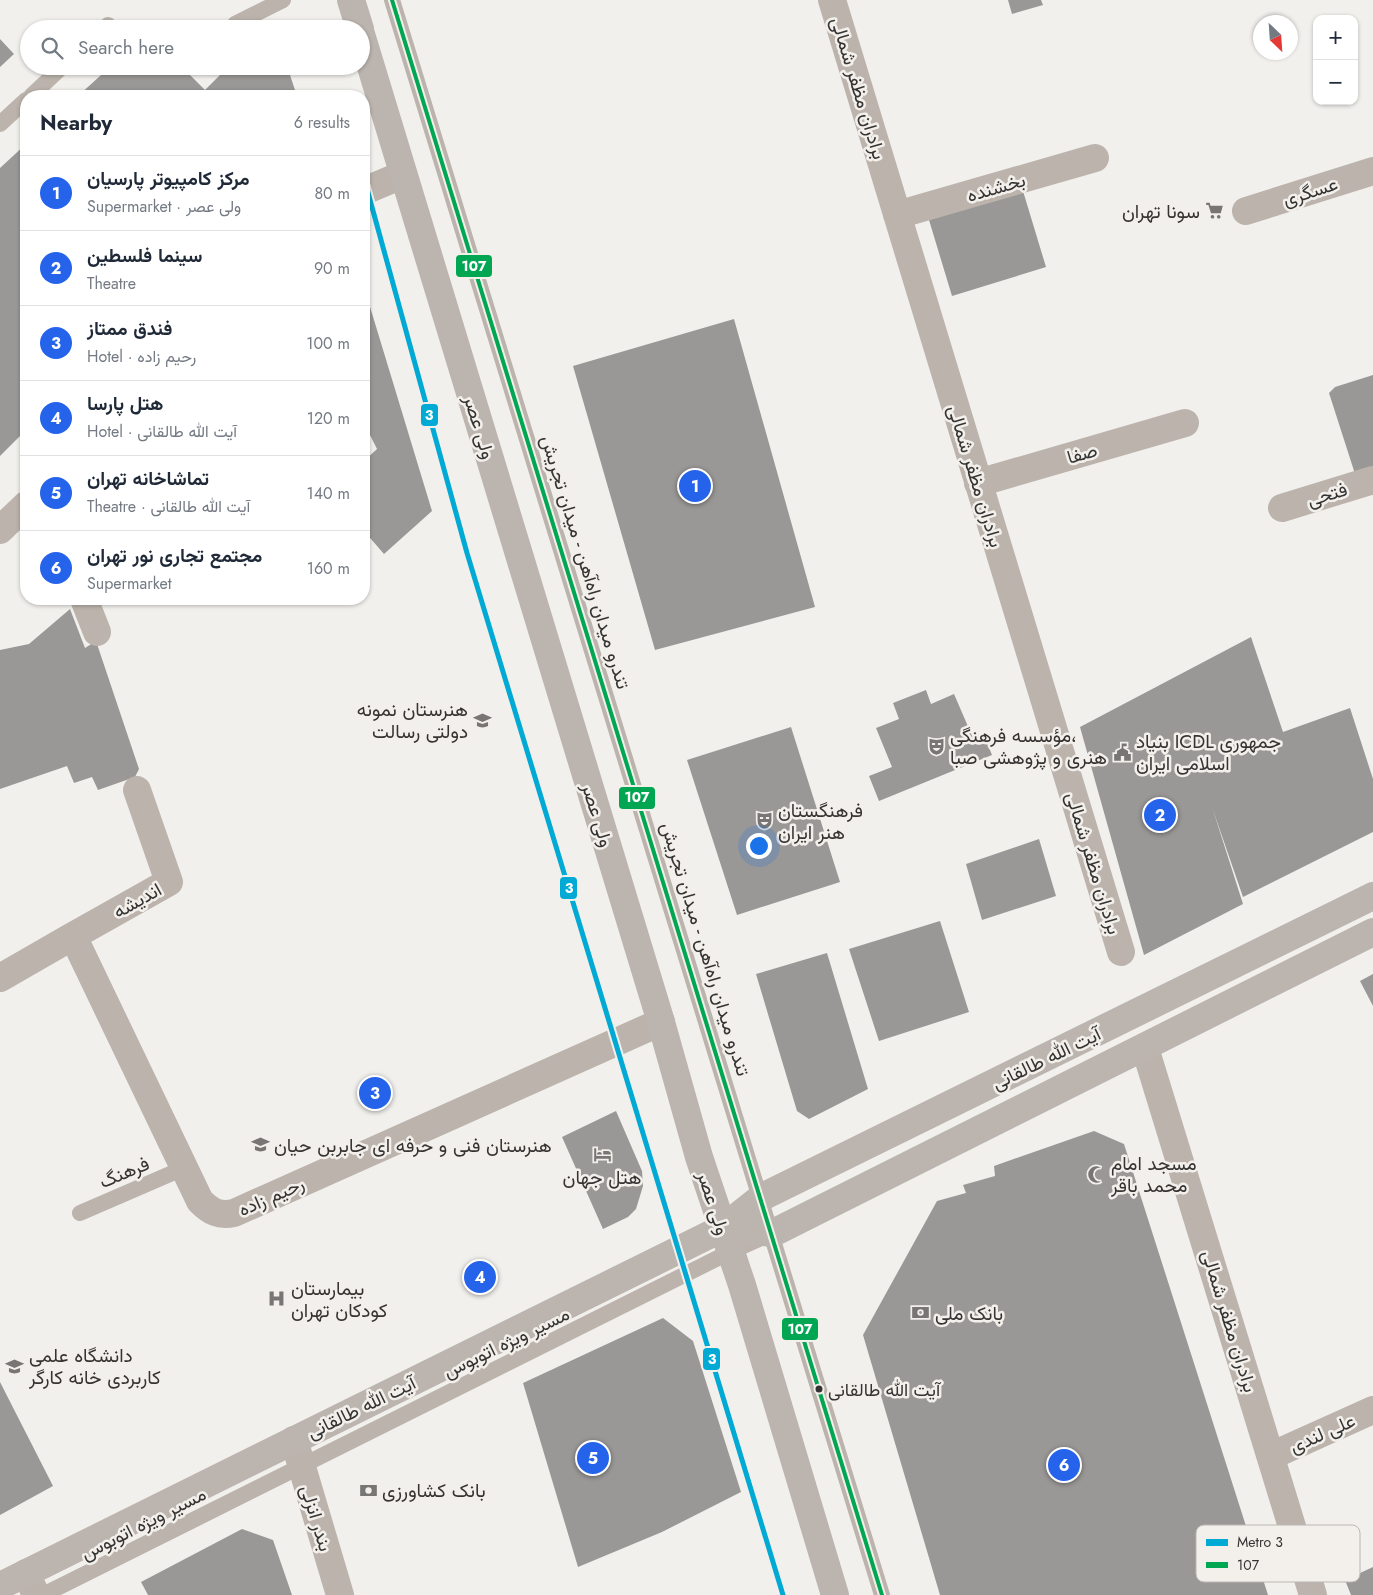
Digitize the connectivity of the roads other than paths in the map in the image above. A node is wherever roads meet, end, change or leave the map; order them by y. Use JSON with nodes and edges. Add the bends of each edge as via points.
{"nodes":[{"id":1,"x":283,"y":0,"type":"edge"},
{"id":2,"x":351,"y":0,"type":"edge"},
{"id":3,"x":392,"y":0,"type":"edge"},
{"id":4,"x":832,"y":0,"type":"edge"},
{"id":5,"x":243,"y":20,"type":"edge"},
{"id":6,"x":357,"y":20,"type":"edge"},
{"id":7,"x":370,"y":65,"type":"edge"},
{"id":8,"x":54,"y":75,"type":"edge"},
{"id":9,"x":37,"y":90,"type":"edge"},
{"id":10,"x":20,"y":106,"type":"edge"},
{"id":11,"x":0,"y":124,"type":"edge"},
{"id":12,"x":1095,"y":158,"type":"dead end"},
{"id":13,"x":1373,"y":171,"type":"edge"},
{"id":14,"x":402,"y":175,"type":"junction"},
{"id":15,"x":370,"y":188,"type":"edge"},
{"id":16,"x":1246,"y":211,"type":"dead end"},
{"id":17,"x":897,"y":215,"type":"junction"},
{"id":18,"x":1185,"y":423,"type":"dead end"},
{"id":19,"x":1373,"y":480,"type":"edge"},
{"id":20,"x":978,"y":483,"type":"junction"},
{"id":21,"x":1282,"y":508,"type":"dead end"},
{"id":22,"x":20,"y":511,"type":"edge"},
{"id":23,"x":0,"y":530,"type":"edge"},
{"id":24,"x":86,"y":605,"type":"edge"},
{"id":25,"x":97,"y":632,"type":"dead end"},
{"id":26,"x":136,"y":790,"type":"dead end"},
{"id":27,"x":1373,"y":896,"type":"edge"},
{"id":28,"x":1373,"y":932,"type":"edge"},
{"id":29,"x":73,"y":936,"type":"junction"},
{"id":30,"x":1121,"y":952,"type":"dead end"},
{"id":31,"x":0,"y":978,"type":"edge"},
{"id":32,"x":662,"y":1022,"type":"junction"},
{"id":33,"x":1145,"y":1048,"type":"junction"},
{"id":34,"x":184,"y":1168,"type":"junction"},
{"id":35,"x":762,"y":1197,"type":"junction"},
{"id":36,"x":80,"y":1213,"type":"dead end"},
{"id":37,"x":772,"y":1233,"type":"junction"},
{"id":38,"x":726,"y":1240,"type":"junction"},
{"id":39,"x":1373,"y":1410,"type":"edge"},
{"id":40,"x":294,"y":1440,"type":"junction"},
{"id":41,"x":1271,"y":1456,"type":"junction"},
{"id":42,"x":302,"y":1466,"type":"junction"},
{"id":43,"x":1292,"y":1525,"type":"edge"},
{"id":44,"x":1309,"y":1582,"type":"edge"},
{"id":45,"x":31,"y":1584,"type":"edge"},
{"id":46,"x":0,"y":1586,"type":"edge"},
{"id":47,"x":43,"y":1595,"type":"edge"},
{"id":48,"x":340,"y":1595,"type":"edge"},
{"id":49,"x":835,"y":1595,"type":"edge"},
{"id":50,"x":882,"y":1595,"type":"edge"},
{"id":51,"x":1313,"y":1595,"type":"edge"}],
"edges":[{"from":1,"to":5,"type":"lane"},
{"from":2,"to":6,"type":"main road"},
{"from":3,"to":35,"type":"lane","name":"تندرو میدان راه‌آهن - میدان تجریش"},
{"from":4,"to":17,"type":"street","name":"برادران مظفر شمالی"},
{"from":7,"to":14,"type":"main road","name":"ولی عصر"},
{"from":8,"to":9,"type":"lane"},
{"from":10,"to":11,"type":"lane"},
{"from":12,"to":17,"type":"street","name":"بخشنده"},
{"from":13,"to":16,"type":"street","name":"عسگری"},
{"from":14,"to":15,"type":"street"},
{"from":14,"to":32,"type":"main road","name":"ولی عصر"},
{"from":17,"to":20,"type":"street","name":"برادران مظفر شمالی"},
{"from":18,"to":20,"type":"street","name":"صفا"},
{"from":19,"to":21,"type":"street","name":"فتحی"},
{"from":20,"to":30,"type":"street","name":"برادران مظفر شمالی"},
{"from":22,"to":23,"type":"street"},
{"from":24,"to":25,"type":"street"},
{"from":26,"to":29,"type":"street","name":"اندیشه","via":[[169,882]]},
{"from":27,"to":35,"type":"main road","name":"آیت الله طالقانی"},
{"from":28,"to":33,"type":"main road","name":"آیت الله طالقانی"},
{"from":29,"to":31,"type":"street"},
{"from":29,"to":34,"type":"street","name":"رحیم زاده"},
{"from":32,"to":34,"type":"street","name":"رحیم زاده","via":[[234,1213],[224,1215],[208,1209],[200,1201]]},
{"from":32,"to":38,"type":"main road","name":"ولی عصر","via":[[699,1157]]},
{"from":33,"to":37,"type":"main road","name":"آیت الله طالقانی"},
{"from":33,"to":41,"type":"street","name":"برادران مظفر شمالی"},
{"from":34,"to":36,"type":"lane","name":"فرهنگ"},
{"from":35,"to":37,"type":"lane","name":"تندرو میدان راه‌آهن - میدان تجریش"},
{"from":35,"to":38,"type":"main road","name":"آیت الله طالقانی"},
{"from":37,"to":38,"type":"main road"},
{"from":37,"to":50,"type":"lane","name":"تندرو میدان راه‌آهن - میدان تجریش"},
{"from":38,"to":40,"type":"main road","name":"آیت الله طالقانی"},
{"from":38,"to":42,"type":"lane","name":"مسیر ویژه اتوبوس"},
{"from":38,"to":49,"type":"main road","name":"ولی عصر"},
{"from":39,"to":41,"type":"street","name":"علی لندی"},
{"from":40,"to":42,"type":"street","name":"بندر انزلی"},
{"from":40,"to":45,"type":"main road","name":"آیت الله طالقانی"},
{"from":41,"to":43,"type":"street","name":"برادران مظفر شمالی"},
{"from":42,"to":47,"type":"lane","name":"مسیر ویژه اتوبوس"},
{"from":42,"to":48,"type":"street","name":"بندر انزلی"},
{"from":44,"to":51,"type":"street","name":"برادران مظفر شمالی"},
{"from":45,"to":46,"type":"main road","name":"آیت الله طالقانی"}]}
